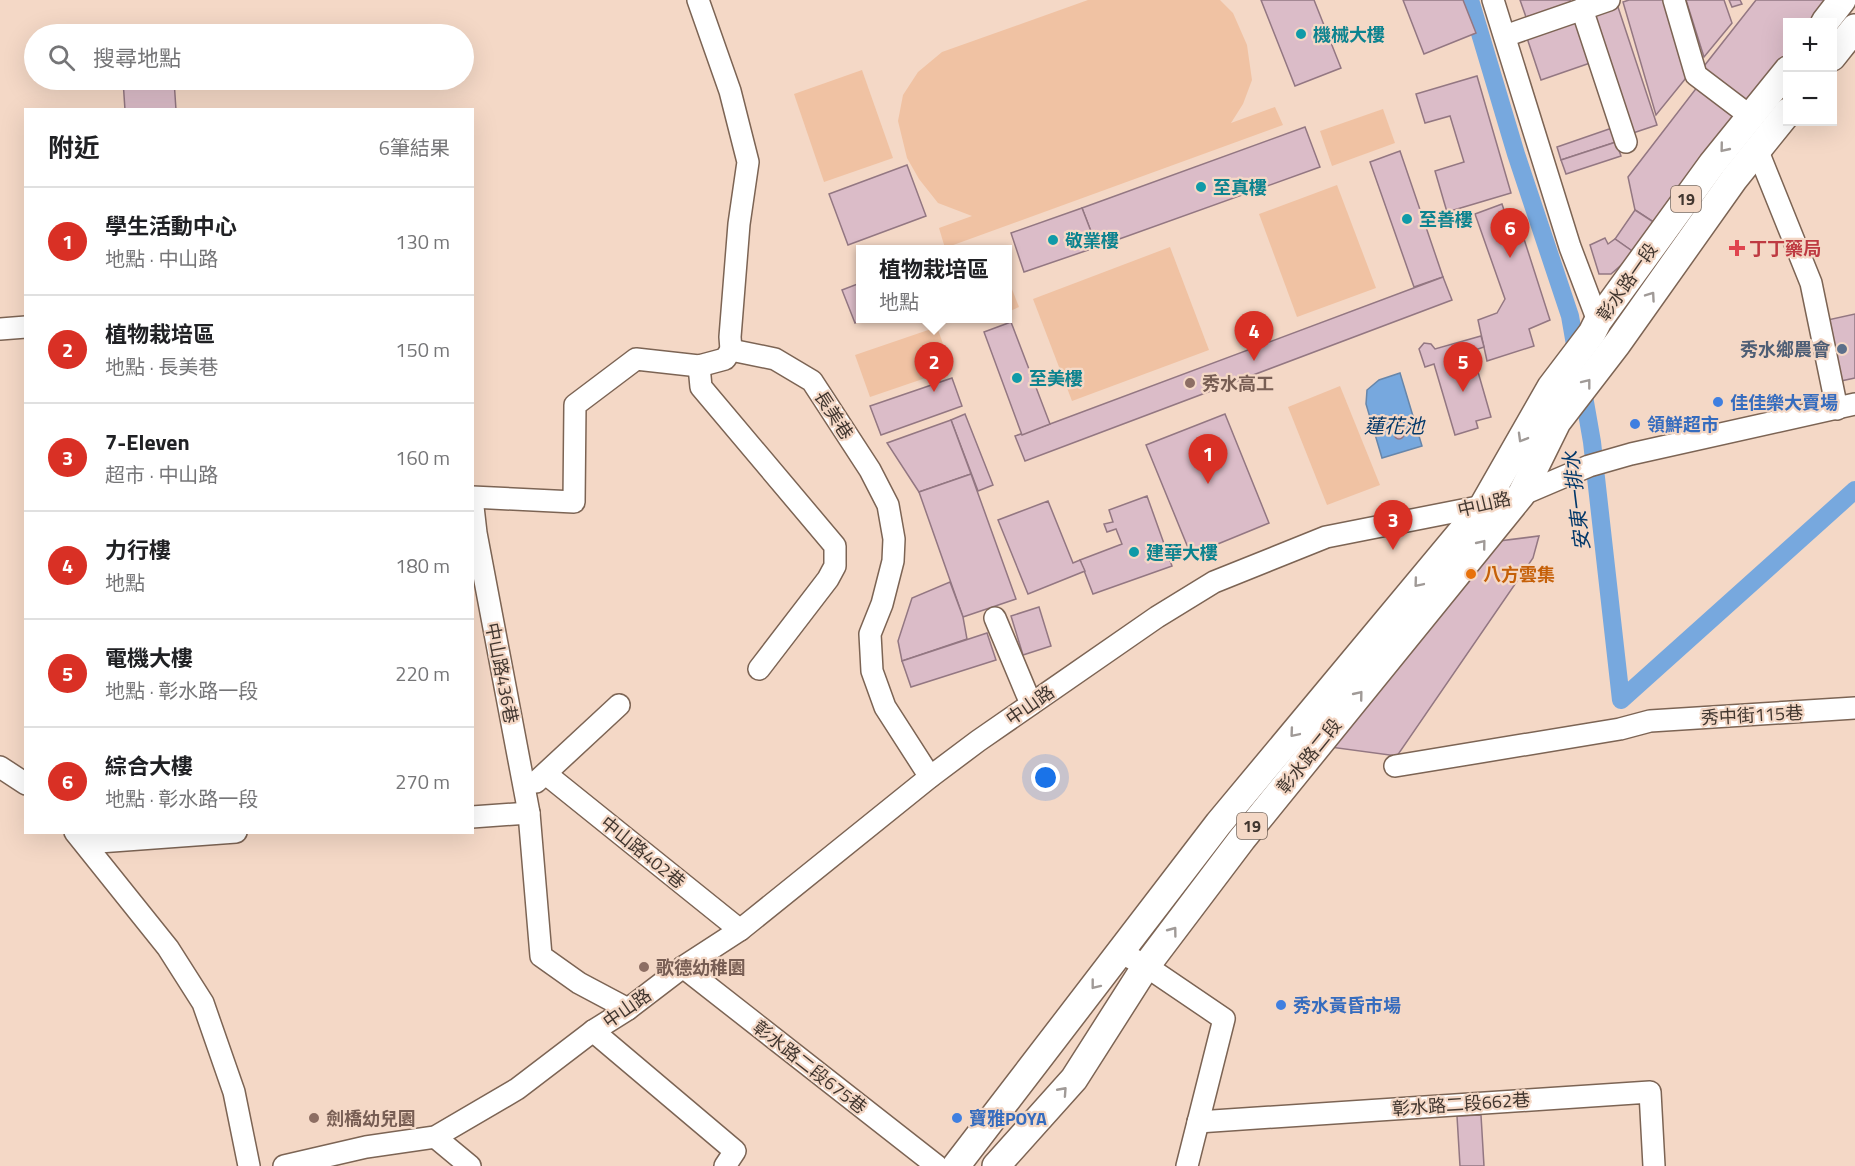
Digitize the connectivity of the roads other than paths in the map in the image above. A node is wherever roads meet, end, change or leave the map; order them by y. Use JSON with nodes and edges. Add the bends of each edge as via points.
{"nodes":[{"id":1,"x":698,"y":0,"type":"edge"},
{"id":2,"x":1493,"y":0,"type":"edge"},
{"id":3,"x":1609,"y":0,"type":"edge"},
{"id":4,"x":1674,"y":0,"type":"edge"},
{"id":5,"x":1842,"y":0,"type":"edge"},
{"id":6,"x":1582,"y":9,"type":"junction"},
{"id":7,"x":1828,"y":18,"type":"edge"},
{"id":8,"x":1855,"y":28,"type":"edge"},
{"id":9,"x":1505,"y":36,"type":"junction"},
{"id":10,"x":1837,"y":52,"type":"edge"},
{"id":11,"x":1786,"y":72,"type":"edge"},
{"id":12,"x":1750,"y":116,"type":"junction"},
{"id":13,"x":1783,"y":118,"type":"edge"},
{"id":14,"x":1626,"y":142,"type":"dead end"},
{"id":15,"x":1757,"y":149,"type":"junction"},
{"id":16,"x":24,"y":327,"type":"edge"},
{"id":17,"x":1595,"y":327,"type":"junction"},
{"id":18,"x":0,"y":329,"type":"edge"},
{"id":19,"x":731,"y":350,"type":"junction"},
{"id":20,"x":699,"y":366,"type":"junction"},
{"id":21,"x":1846,"y":407,"type":"edge"},
{"id":22,"x":1521,"y":495,"type":"junction"},
{"id":23,"x":474,"y":498,"type":"edge"},
{"id":24,"x":1483,"y":506,"type":"junction"},
{"id":25,"x":474,"y":516,"type":"edge"},
{"id":26,"x":995,"y":618,"type":"dead end"},
{"id":27,"x":759,"y":669,"type":"dead end"},
{"id":28,"x":1031,"y":704,"type":"junction"},
{"id":29,"x":619,"y":705,"type":"dead end"},
{"id":30,"x":1855,"y":708,"type":"edge"},
{"id":31,"x":1395,"y":766,"type":"dead end"},
{"id":32,"x":0,"y":767,"type":"edge"},
{"id":33,"x":546,"y":774,"type":"junction"},
{"id":34,"x":930,"y":777,"type":"junction"},
{"id":35,"x":24,"y":783,"type":"edge"},
{"id":36,"x":525,"y":791,"type":"junction"},
{"id":37,"x":529,"y":813,"type":"junction"},
{"id":38,"x":474,"y":817,"type":"edge"},
{"id":39,"x":1219,"y":824,"type":"junction"},
{"id":40,"x":184,"y":834,"type":"edge"},
{"id":41,"x":80,"y":838,"type":"edge"},
{"id":42,"x":1242,"y":839,"type":"junction"},
{"id":43,"x":740,"y":930,"type":"junction"},
{"id":44,"x":1120,"y":952,"type":"junction"},
{"id":45,"x":1146,"y":966,"type":"junction"},
{"id":46,"x":683,"y":967,"type":"junction"},
{"id":47,"x":628,"y":1009,"type":"junction"},
{"id":48,"x":593,"y":1031,"type":"junction"},
{"id":49,"x":1198,"y":1122,"type":"junction"},
{"id":50,"x":435,"y":1137,"type":"junction"},
{"id":51,"x":249,"y":1166,"type":"edge"},
{"id":52,"x":285,"y":1166,"type":"edge"},
{"id":53,"x":470,"y":1166,"type":"edge"},
{"id":54,"x":725,"y":1166,"type":"edge"},
{"id":55,"x":937,"y":1166,"type":"edge"},
{"id":56,"x":956,"y":1166,"type":"edge"},
{"id":57,"x":996,"y":1166,"type":"edge"},
{"id":58,"x":1187,"y":1166,"type":"edge"},
{"id":59,"x":1654,"y":1166,"type":"edge"}],
"edges":[{"from":1,"to":19,"type":"street","via":[[730,91],[748,162],[739,224]]},
{"from":2,"to":9,"type":"street"},
{"from":3,"to":6,"type":"street"},
{"from":4,"to":12,"type":"street","via":[[1696,75]]},
{"from":5,"to":7,"type":"main road"},
{"from":6,"to":9,"type":"street"},
{"from":6,"to":14,"type":"street"},
{"from":8,"to":10,"type":"main road"},
{"from":9,"to":17,"type":"street"},
{"from":11,"to":12,"type":"main road","name":"彰水路一段","number":"19"},
{"from":12,"to":17,"type":"main road","name":"彰水路一段","number":"19","one_way":true},
{"from":13,"to":15,"type":"main road","name":"彰水路一段","number":"19"},
{"from":15,"to":21,"type":"street","via":[[1811,283]]},
{"from":22,"to":15,"type":"main road","name":"彰水路一段","number":"19","one_way":true,"via":[[1557,422]]},
{"from":16,"to":18,"type":"street"},
{"from":17,"to":24,"type":"main road","name":"彰水路一段","number":"19","one_way":true,"via":[[1551,387]]},
{"from":19,"to":20,"type":"street","via":[[725,360]]},
{"from":19,"to":34,"type":"street","name":"長美巷","via":[[775,359],[812,381],[888,505],[893,561],[870,634],[872,671],[885,707]]},
{"from":20,"to":23,"type":"street","via":[[636,359],[575,405],[574,502]]},
{"from":20,"to":27,"type":"street","via":[[701,387],[835,546],[835,566],[828,579]]},
{"from":21,"to":22,"type":"street","name":"中山路","via":[[1632,454],[1589,466]]},
{"from":22,"to":24,"type":"street","name":"中山路"},
{"from":42,"to":22,"type":"main road","name":"彰水路二段","number":"19","one_way":true},
{"from":24,"to":28,"type":"street","name":"中山路","via":[[1326,537],[1214,582]]},
{"from":24,"to":39,"type":"main road","name":"彰水路二段","number":"19","one_way":true},
{"from":25,"to":36,"type":"street","name":"中山路436巷"},
{"from":26,"to":28,"type":"street"},
{"from":28,"to":34,"type":"street","name":"中山路"},
{"from":29,"to":33,"type":"street"},
{"from":30,"to":31,"type":"street","name":"秀中街115巷","via":[[1650,721]]},
{"from":32,"to":35,"type":"street"},
{"from":33,"to":36,"type":"street"},
{"from":33,"to":43,"type":"street","name":"中山路402巷"},
{"from":34,"to":43,"type":"street","name":"中山路"},
{"from":36,"to":37,"type":"street","name":"中山路436巷"},
{"from":37,"to":38,"type":"street"},
{"from":37,"to":47,"type":"street","name":"中山路436巷","via":[[542,956],[579,983]]},
{"from":39,"to":42,"type":"main road"},
{"from":39,"to":44,"type":"main road","name":"彰水路二段","number":"19"},
{"from":40,"to":41,"type":"street"},
{"from":41,"to":51,"type":"street","via":[[168,948],[203,1003],[234,1092]]},
{"from":45,"to":42,"type":"main road","name":"彰水路二段","number":"19","one_way":true},
{"from":43,"to":46,"type":"street","name":"中山路"},
{"from":44,"to":45,"type":"street"},
{"from":44,"to":56,"type":"main road","name":"彰水路二段","number":"19","one_way":true},
{"from":45,"to":49,"type":"street","via":[[1224,1019]]},
{"from":57,"to":45,"type":"main road","name":"彰水路二段","number":"19","one_way":true,"via":[[1074,1079]]},
{"from":46,"to":47,"type":"street","name":"中山路"},
{"from":46,"to":55,"type":"street","name":"彰水路二段675巷"},
{"from":47,"to":48,"type":"street","name":"中山路"},
{"from":48,"to":50,"type":"street","name":"中山路","via":[[517,1089]]},
{"from":48,"to":54,"type":"street","via":[[735,1151]]},
{"from":49,"to":58,"type":"street"},
{"from":49,"to":59,"type":"street","name":"彰水路二段662巷","via":[[1650,1092]]},
{"from":50,"to":52,"type":"street","name":"中山路","via":[[366,1147]]},
{"from":50,"to":53,"type":"street"}]}
